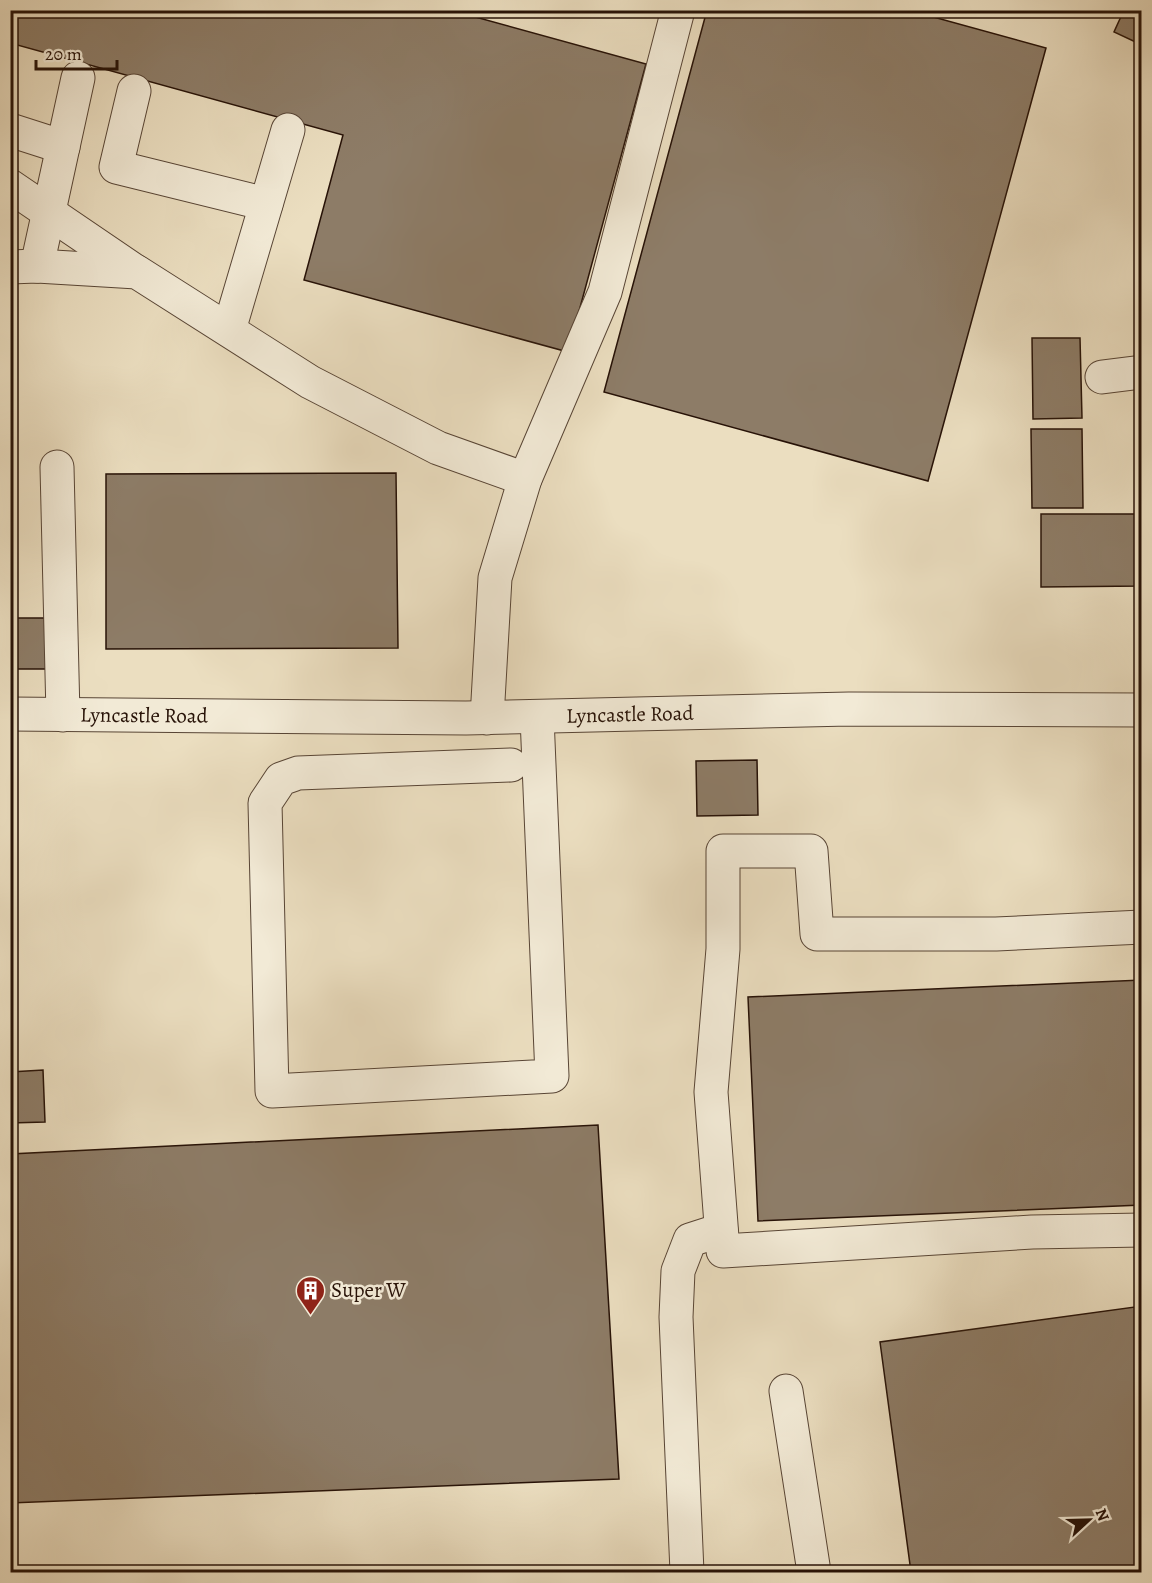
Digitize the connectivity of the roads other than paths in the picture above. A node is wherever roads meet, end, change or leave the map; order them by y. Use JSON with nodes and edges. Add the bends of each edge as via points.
{"nodes":[{"id":1,"x":678,"y":10,"type":"edge"},
{"id":2,"x":78,"y":78,"type":"dead end"},
{"id":3,"x":134,"y":91,"type":"dead end"},
{"id":4,"x":10,"y":130,"type":"edge"},
{"id":5,"x":288,"y":130,"type":"dead end"},
{"id":6,"x":63,"y":147,"type":"junction"},
{"id":7,"x":10,"y":186,"type":"edge"},
{"id":8,"x":266,"y":204,"type":"junction"},
{"id":9,"x":49,"y":212,"type":"junction"},
{"id":10,"x":24,"y":266,"type":"edge"},
{"id":11,"x":137,"y":272,"type":"junction"},
{"id":12,"x":229,"y":330,"type":"junction"},
{"id":13,"x":1142,"y":372,"type":"edge"},
{"id":14,"x":1102,"y":377,"type":"dead end"},
{"id":15,"x":57,"y":467,"type":"dead end"},
{"id":16,"x":525,"y":479,"type":"junction"},
{"id":17,"x":1142,"y":710,"type":"edge"},
{"id":18,"x":10,"y":714,"type":"edge"},
{"id":19,"x":63,"y":715,"type":"junction"},
{"id":20,"x":537,"y":717,"type":"junction"},
{"id":21,"x":487,"y":718,"type":"junction"},
{"id":22,"x":511,"y":765,"type":"dead end"},
{"id":23,"x":1142,"y":927,"type":"edge"},
{"id":24,"x":722,"y":1230,"type":"junction"},
{"id":25,"x":1142,"y":1230,"type":"edge"},
{"id":26,"x":786,"y":1391,"type":"dead end"},
{"id":27,"x":687,"y":1572,"type":"edge"},
{"id":28,"x":814,"y":1572,"type":"edge"}],
"edges":[{"from":1,"to":16,"type":"street","via":[[605,292]]},
{"from":2,"to":6,"type":"street"},
{"from":3,"to":8,"type":"street","via":[[116,166]]},
{"from":4,"to":6,"type":"street"},
{"from":5,"to":8,"type":"street"},
{"from":6,"to":9,"type":"street"},
{"from":7,"to":9,"type":"street"},
{"from":8,"to":12,"type":"street"},
{"from":9,"to":10,"type":"street"},
{"from":9,"to":11,"type":"street"},
{"from":10,"to":11,"type":"street"},
{"from":11,"to":12,"type":"street"},
{"from":12,"to":16,"type":"street","via":[[310,382],[438,448]]},
{"from":13,"to":14,"type":"street"},
{"from":15,"to":19,"type":"street"},
{"from":16,"to":21,"type":"street","via":[[495,578]]},
{"from":17,"to":20,"type":"street","name":"Lyncastle Road","via":[[849,709]]},
{"from":18,"to":19,"type":"street","name":"Lyncastle Road"},
{"from":19,"to":21,"type":"street","name":"Lyncastle Road"},
{"from":20,"to":21,"type":"street","name":"Lyncastle Road"},
{"from":20,"to":22,"type":"street","via":[[552,1076],[272,1091],[265,803],[281,779],[298,774]]},
{"from":23,"to":24,"type":"street","via":[[996,934],[817,934],[811,851],[723,851],[723,949],[711,1092]]},
{"from":24,"to":25,"type":"street","via":[[723,1251],[1032,1232]]},
{"from":24,"to":27,"type":"street","via":[[690,1240],[678,1271],[676,1317]]},
{"from":26,"to":28,"type":"street"}]}
